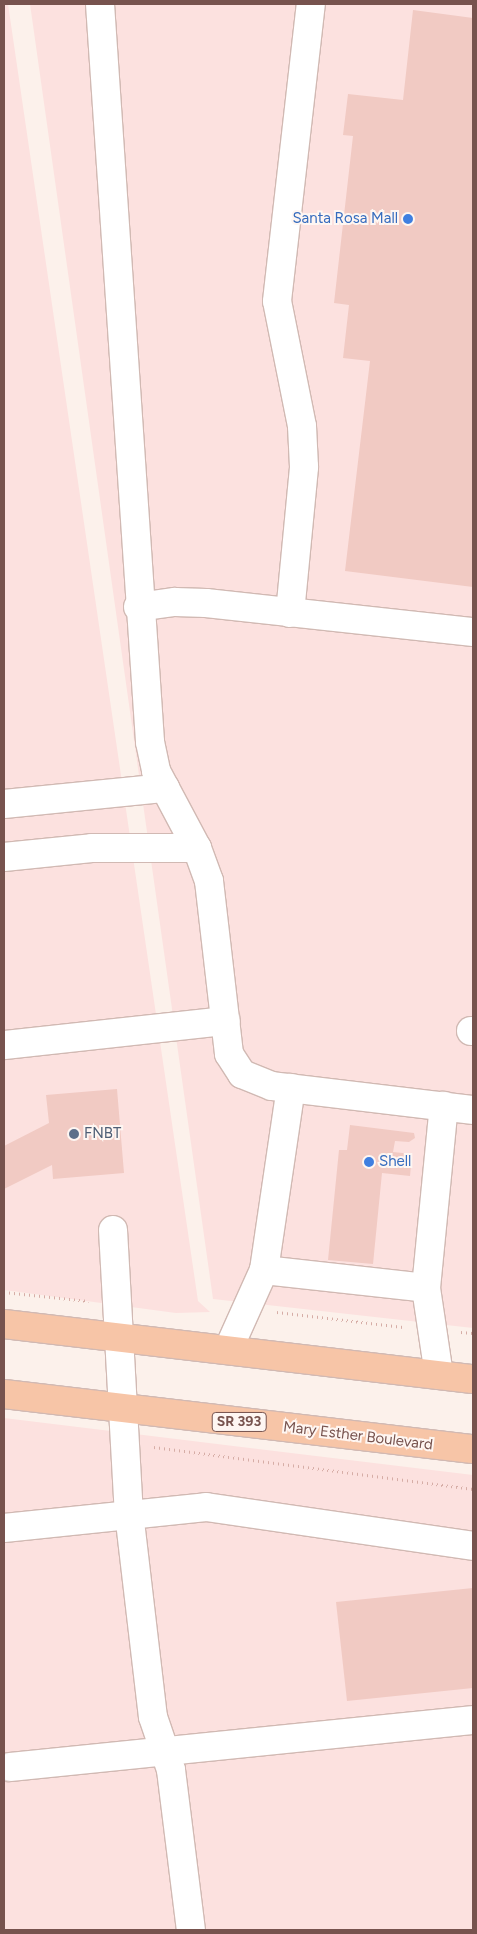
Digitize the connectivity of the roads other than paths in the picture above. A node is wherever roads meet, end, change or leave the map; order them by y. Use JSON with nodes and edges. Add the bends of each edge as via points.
{"nodes":[{"id":1,"x":100,"y":4,"type":"edge"},
{"id":2,"x":311,"y":4,"type":"edge"},
{"id":3,"x":138,"y":607,"type":"junction"},
{"id":4,"x":290,"y":612,"type":"junction"},
{"id":5,"x":473,"y":632,"type":"edge"},
{"id":6,"x":165,"y":788,"type":"junction"},
{"id":7,"x":4,"y":804,"type":"edge"},
{"id":8,"x":197,"y":848,"type":"junction"},
{"id":9,"x":4,"y":857,"type":"edge"},
{"id":10,"x":226,"y":1022,"type":"junction"},
{"id":11,"x":4,"y":1045,"type":"edge"},
{"id":12,"x":291,"y":1088,"type":"junction"},
{"id":13,"x":444,"y":1106,"type":"junction"},
{"id":14,"x":473,"y":1110,"type":"edge"},
{"id":15,"x":113,"y":1230,"type":"dead end"},
{"id":16,"x":264,"y":1270,"type":"junction"},
{"id":17,"x":426,"y":1288,"type":"junction"},
{"id":18,"x":4,"y":1324,"type":"edge"},
{"id":19,"x":120,"y":1338,"type":"junction"},
{"id":20,"x":228,"y":1350,"type":"junction"},
{"id":21,"x":439,"y":1375,"type":"junction"},
{"id":22,"x":473,"y":1379,"type":"edge"},
{"id":23,"x":4,"y":1394,"type":"edge"},
{"id":24,"x":123,"y":1408,"type":"junction"},
{"id":25,"x":473,"y":1449,"type":"edge"},
{"id":26,"x":129,"y":1513,"type":"junction"},
{"id":27,"x":4,"y":1528,"type":"edge"},
{"id":28,"x":473,"y":1546,"type":"edge"},
{"id":29,"x":473,"y":1720,"type":"edge"},
{"id":30,"x":164,"y":1750,"type":"junction"},
{"id":31,"x":10,"y":1767,"type":"dead end"},
{"id":32,"x":191,"y":1930,"type":"edge"}],
"edges":[{"from":1,"to":3,"type":"lane"},
{"from":2,"to":4,"type":"lane","via":[[277,301],[302,426],[304,467]]},
{"from":3,"to":4,"type":"lane","via":[[175,602],[206,603]]},
{"from":3,"to":6,"type":"lane","via":[[150,742],[156,771]]},
{"from":4,"to":5,"type":"lane"},
{"from":6,"to":7,"type":"lane"},
{"from":6,"to":8,"type":"lane"},
{"from":8,"to":9,"type":"lane","via":[[92,848]]},
{"from":8,"to":10,"type":"lane","via":[[209,881]]},
{"from":10,"to":11,"type":"lane"},
{"from":10,"to":12,"type":"lane","via":[[230,1054],[242,1074],[272,1086]]},
{"from":12,"to":13,"type":"lane"},
{"from":12,"to":16,"type":"lane"},
{"from":13,"to":14,"type":"lane"},
{"from":13,"to":17,"type":"lane"},
{"from":15,"to":19,"type":"lane"},
{"from":16,"to":17,"type":"lane"},
{"from":16,"to":20,"type":"lane"},
{"from":17,"to":21,"type":"lane"},
{"from":18,"to":19,"type":"main road"},
{"from":19,"to":20,"type":"main road"},
{"from":19,"to":24,"type":"lane"},
{"from":20,"to":21,"type":"main road"},
{"from":21,"to":22,"type":"main road"},
{"from":23,"to":24,"type":"main road","name":"Mary Esther Boulevard","number":"SR 393"},
{"from":24,"to":25,"type":"main road","name":"Mary Esther Boulevard","number":"SR 393"},
{"from":24,"to":26,"type":"lane"},
{"from":26,"to":27,"type":"lane"},
{"from":26,"to":28,"type":"lane","via":[[206,1507]]},
{"from":26,"to":30,"type":"lane","via":[[153,1717]]},
{"from":29,"to":30,"type":"lane"},
{"from":30,"to":31,"type":"lane"},
{"from":30,"to":32,"type":"lane","via":[[171,1770]]}]}
